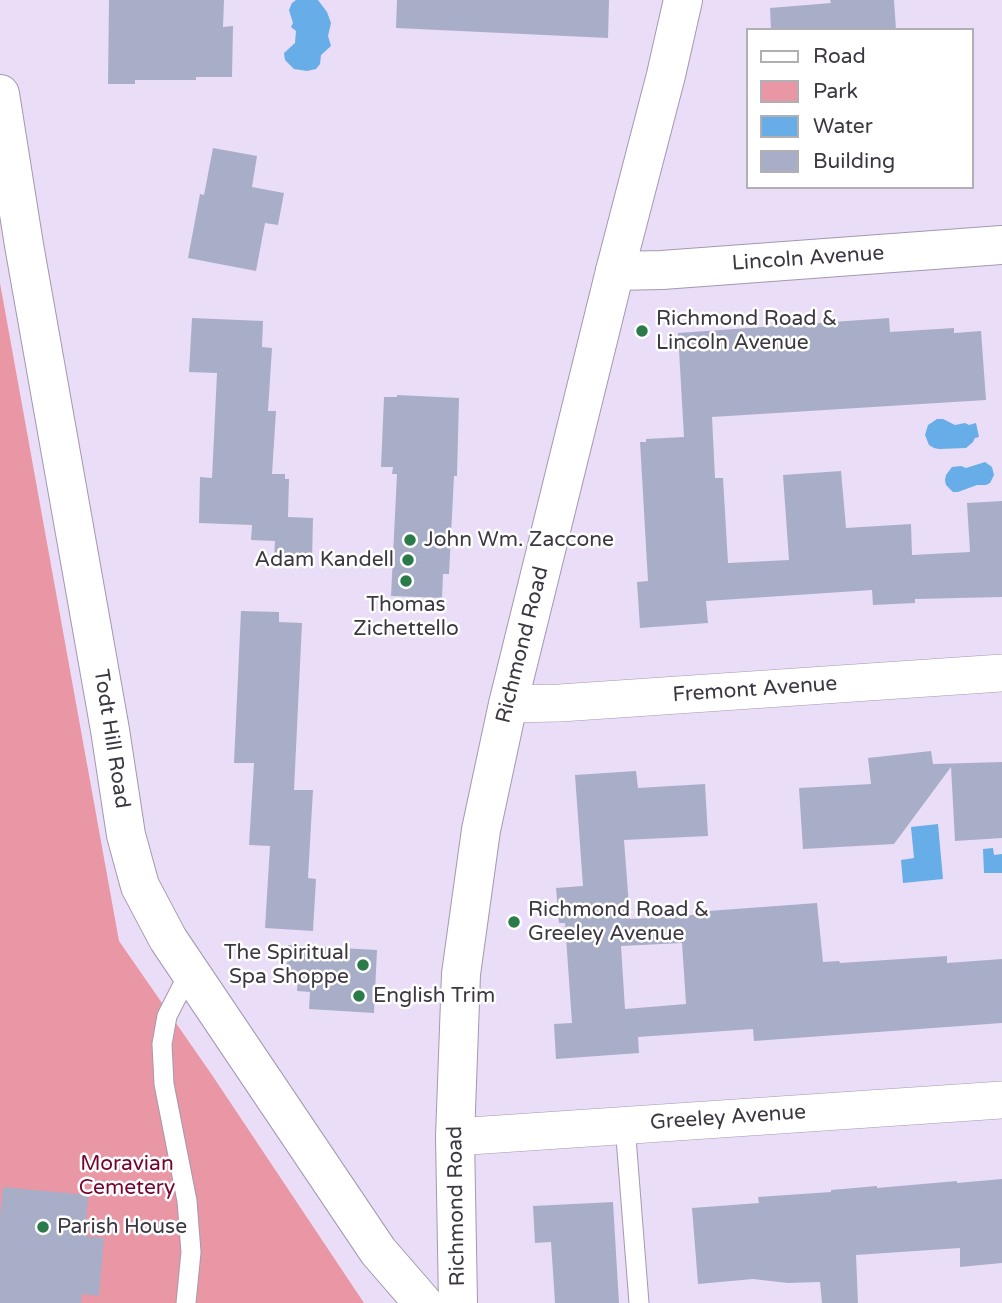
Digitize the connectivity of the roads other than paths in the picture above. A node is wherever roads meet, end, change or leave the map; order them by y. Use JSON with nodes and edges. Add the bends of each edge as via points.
{"nodes":[{"id":1,"x":683,"y":0,"type":"edge"},
{"id":2,"x":0,"y":94,"type":"edge"},
{"id":3,"x":1002,"y":245,"type":"edge"},
{"id":4,"x":615,"y":271,"type":"junction"},
{"id":5,"x":1002,"y":673,"type":"edge"},
{"id":6,"x":508,"y":704,"type":"junction"},
{"id":7,"x":190,"y":971,"type":"junction"},
{"id":8,"x":1002,"y":1100,"type":"edge"},
{"id":9,"x":625,"y":1125,"type":"junction"},
{"id":10,"x":454,"y":1137,"type":"junction"},
{"id":11,"x":186,"y":1303,"type":"edge"},
{"id":12,"x":423,"y":1303,"type":"edge"},
{"id":13,"x":458,"y":1303,"type":"edge"},
{"id":14,"x":639,"y":1303,"type":"edge"}],
"edges":[{"from":1,"to":4,"type":"street","name":"Richmond Road"},
{"from":2,"to":7,"type":"street","name":"Todt Hill Road","via":[[126,835],[140,886]]},
{"from":3,"to":4,"type":"street","name":"Lincoln Avenue"},
{"from":4,"to":6,"type":"street","name":"Richmond Road"},
{"from":5,"to":6,"type":"street","name":"Fremont Avenue"},
{"from":6,"to":10,"type":"street","name":"Richmond Road","via":[[481,830],[461,974]]},
{"from":7,"to":11,"type":"lane","via":[[167,1016],[162,1044],[164,1084],[187,1201],[191,1252]]},
{"from":7,"to":12,"type":"street","name":"Todt Hill Road","via":[[378,1251]]},
{"from":8,"to":9,"type":"street","name":"Greeley Avenue"},
{"from":9,"to":10,"type":"street","name":"Greeley Avenue"},
{"from":9,"to":14,"type":"lane"},
{"from":10,"to":13,"type":"street","name":"Richmond Road"}]}
